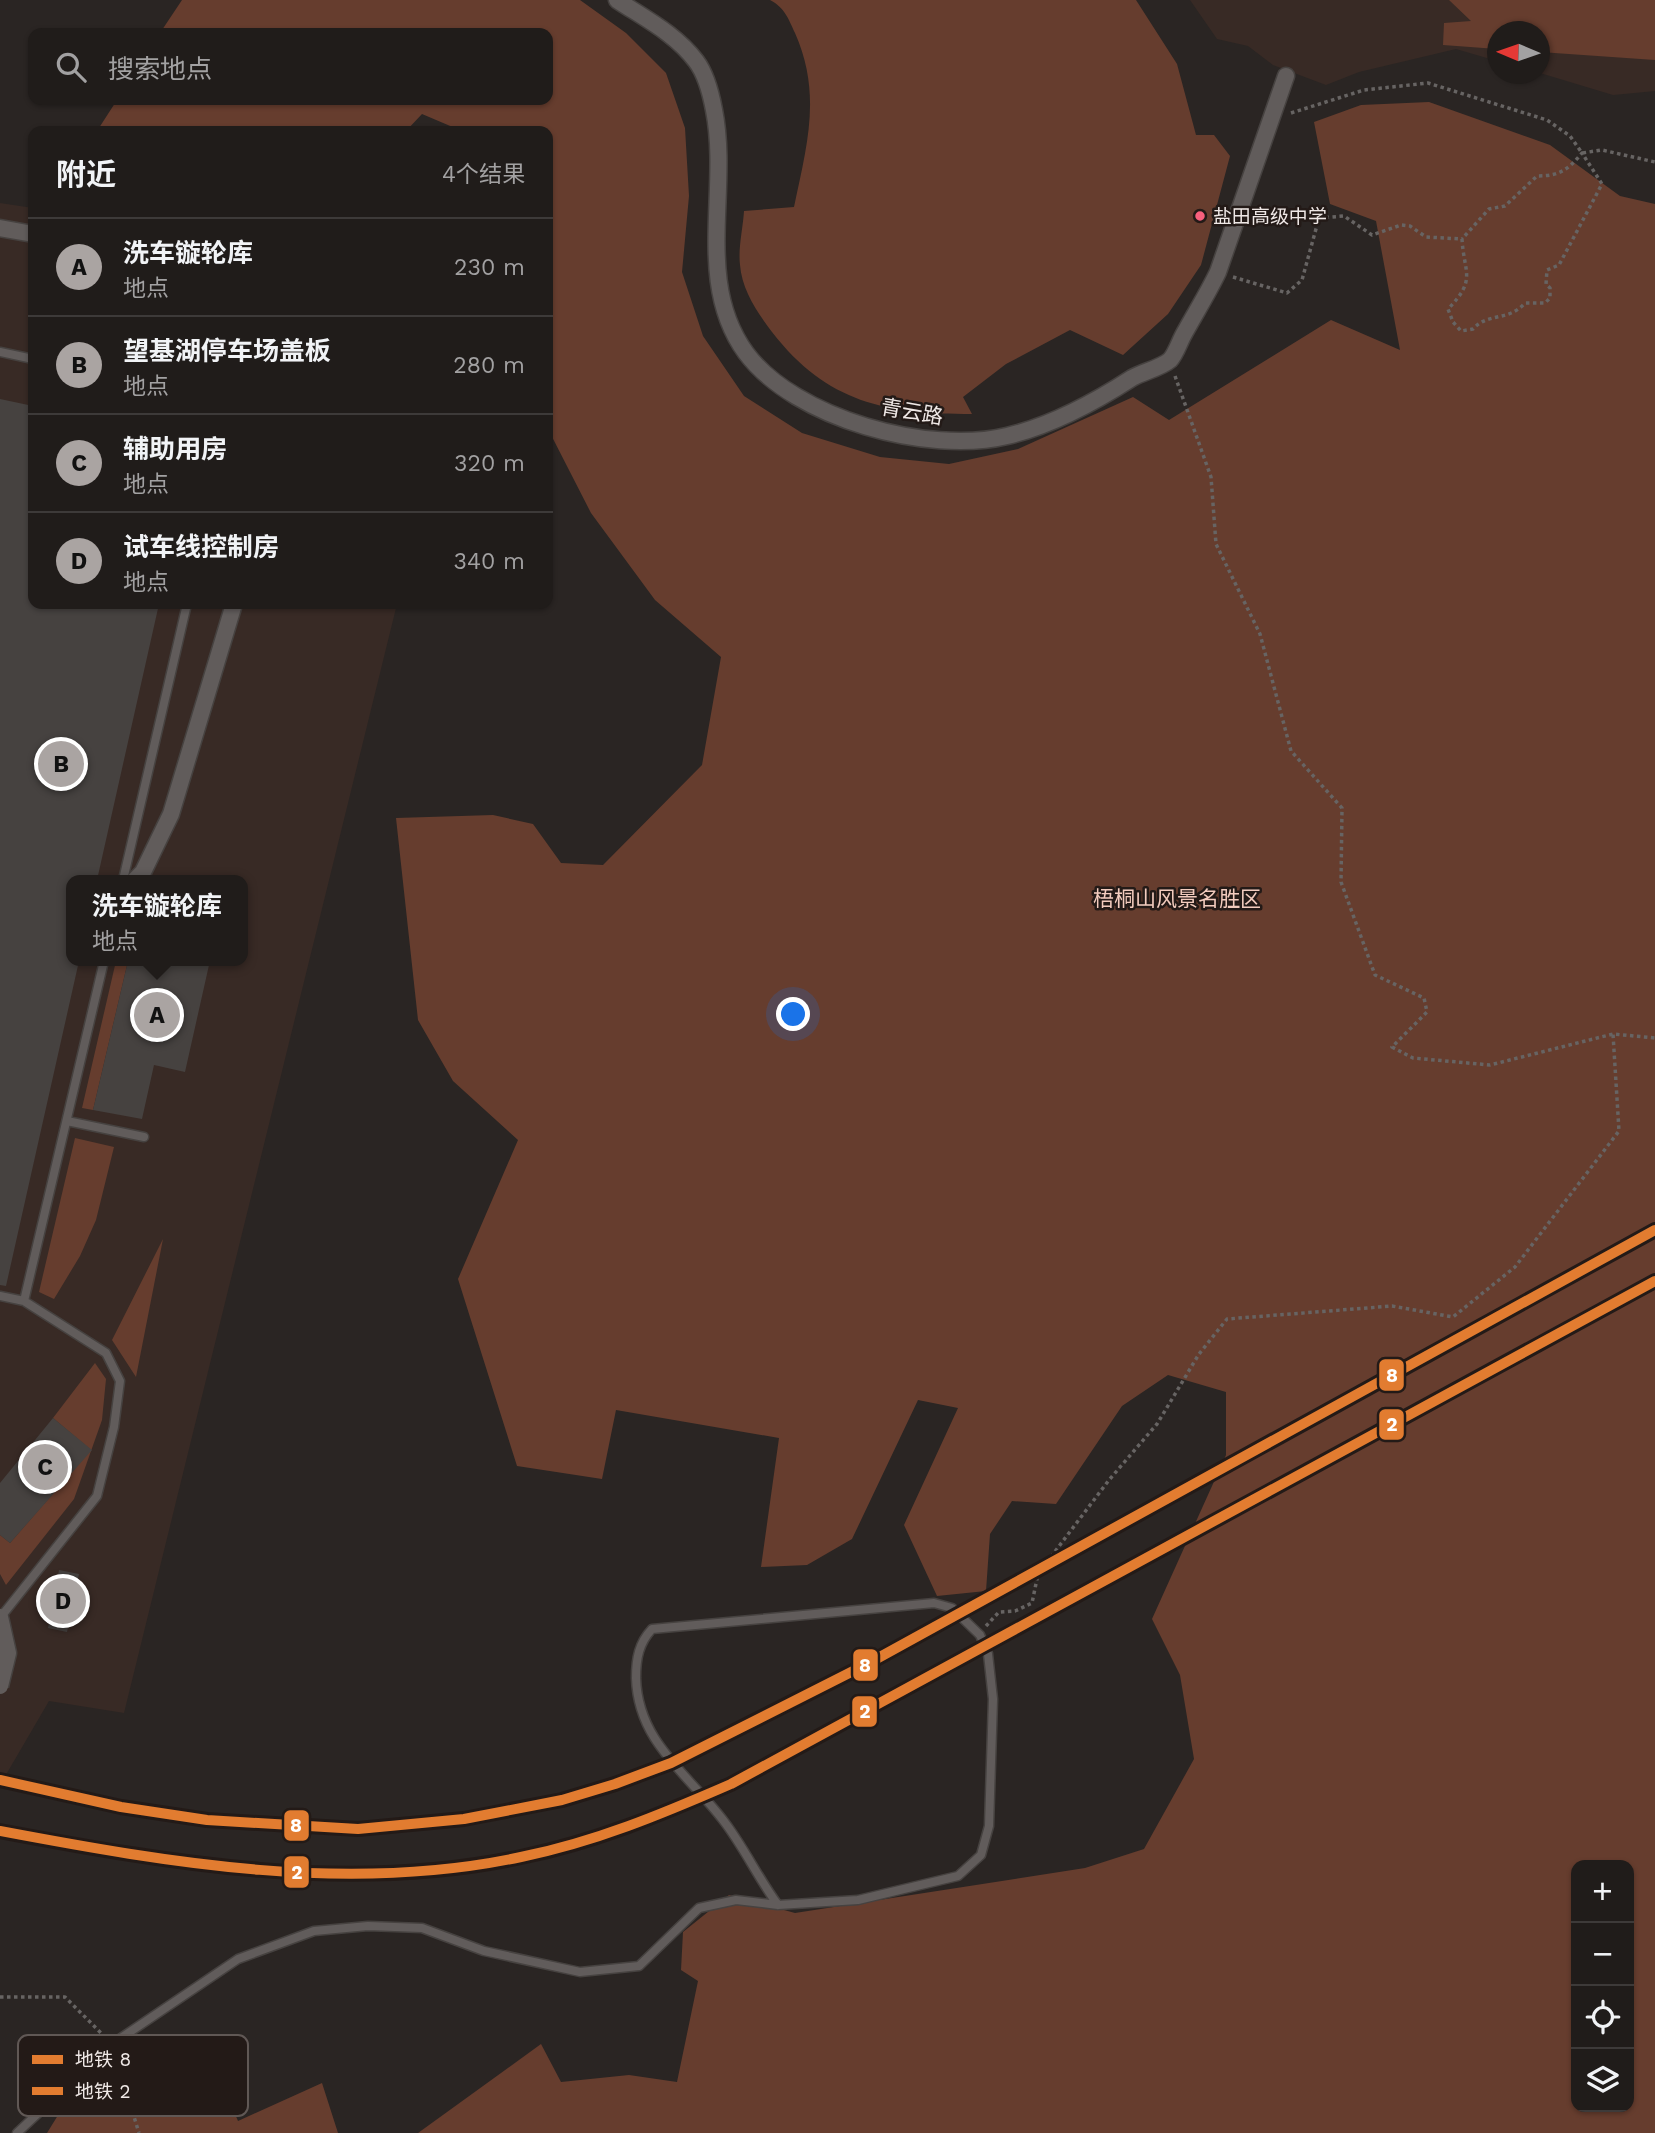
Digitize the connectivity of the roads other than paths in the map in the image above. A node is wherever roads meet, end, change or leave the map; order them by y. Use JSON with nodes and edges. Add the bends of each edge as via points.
{"nodes":[{"id":1,"x":617,"y":0,"type":"edge"},
{"id":2,"x":1286,"y":76,"type":"dead end"},
{"id":3,"x":0,"y":228,"type":"edge"},
{"id":4,"x":28,"y":233,"type":"edge"},
{"id":5,"x":0,"y":352,"type":"edge"},
{"id":6,"x":28,"y":358,"type":"edge"},
{"id":7,"x":186,"y":609,"type":"edge"},
{"id":8,"x":232,"y":609,"type":"edge"},
{"id":9,"x":124,"y":875,"type":"edge"},
{"id":10,"x":140,"y":875,"type":"edge"},
{"id":11,"x":103,"y":966,"type":"edge"},
{"id":12,"x":67,"y":1121,"type":"junction"},
{"id":13,"x":144,"y":1137,"type":"dead end"},
{"id":14,"x":0,"y":1296,"type":"edge"},
{"id":15,"x":24,"y":1301,"type":"junction"},
{"id":16,"x":0,"y":1617,"type":"edge"},
{"id":17,"x":0,"y":1686,"type":"edge"},
{"id":18,"x":778,"y":1905,"type":"junction"},
{"id":19,"x":125,"y":2035,"type":"edge"},
{"id":20,"x":36,"y":2116,"type":"edge"},
{"id":21,"x":18,"y":2133,"type":"edge"}],
"edges":[{"from":1,"to":2,"type":"street","name":"青云路","via":[[678,40],[698,63],[711,95],[719,135],[718,285],[728,319],[746,352],[794,395],[859,424],[940,440],[975,441],[1032,429],[1170,360],[1218,272]]},
{"from":3,"to":4,"type":"street"},
{"from":5,"to":6,"type":"lane"},
{"from":7,"to":9,"type":"lane"},
{"from":8,"to":10,"type":"street","via":[[171,814]]},
{"from":11,"to":12,"type":"lane"},
{"from":12,"to":13,"type":"lane"},
{"from":12,"to":15,"type":"lane"},
{"from":14,"to":15,"type":"lane"},
{"from":15,"to":16,"type":"lane","via":[[106,1353],[120,1381],[97,1496]]},
{"from":16,"to":17,"type":"street","bridge":true,"via":[[8,1653]]},
{"from":18,"to":18,"type":"lane","via":[[883,1894],[958,1875],[981,1855],[989,1826],[993,1699],[988,1654],[980,1635],[952,1608],[934,1603],[652,1629],[642,1640],[636,1664],[637,1696],[654,1741],[722,1819]]},
{"from":18,"to":19,"type":"lane","via":[[736,1899],[699,1908],[639,1966],[580,1972],[484,1951],[422,1928],[314,1931],[238,1959]]},
{"from":20,"to":21,"type":"lane"}]}
